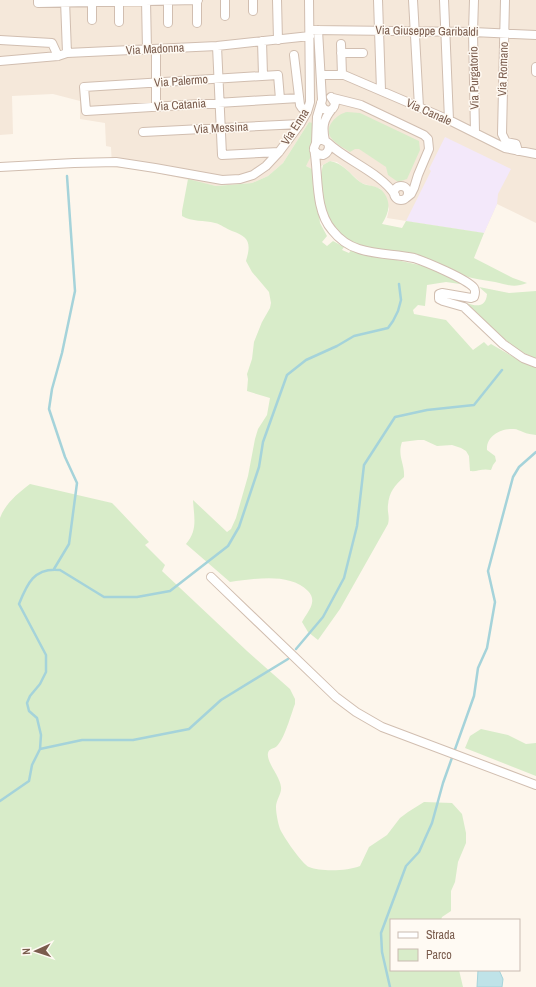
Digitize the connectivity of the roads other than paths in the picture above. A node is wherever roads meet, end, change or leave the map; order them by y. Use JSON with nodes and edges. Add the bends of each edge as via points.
{"nodes":[{"id":1,"x":168,"y":0,"type":"edge"},
{"id":2,"x":198,"y":0,"type":"edge"},
{"id":3,"x":225,"y":0,"type":"edge"},
{"id":4,"x":253,"y":0,"type":"edge"},
{"id":5,"x":277,"y":0,"type":"edge"},
{"id":6,"x":309,"y":0,"type":"edge"},
{"id":7,"x":378,"y":0,"type":"edge"},
{"id":8,"x":413,"y":0,"type":"edge"},
{"id":9,"x":444,"y":0,"type":"edge"},
{"id":10,"x":474,"y":0,"type":"edge"},
{"id":11,"x":505,"y":0,"type":"edge"},
{"id":12,"x":65,"y":1,"type":"edge"},
{"id":13,"x":92,"y":1,"type":"edge"},
{"id":14,"x":119,"y":1,"type":"edge"},
{"id":15,"x":146,"y":1,"type":"edge"},
{"id":16,"x":38,"y":2,"type":"edge"},
{"id":17,"x":253,"y":11,"type":"dead end"},
{"id":18,"x":225,"y":16,"type":"dead end"},
{"id":19,"x":92,"y":20,"type":"dead end"},
{"id":20,"x":119,"y":22,"type":"dead end"},
{"id":21,"x":197,"y":23,"type":"dead end"},
{"id":22,"x":168,"y":24,"type":"dead end"},
{"id":23,"x":379,"y":30,"type":"junction"},
{"id":24,"x":414,"y":31,"type":"junction"},
{"id":25,"x":445,"y":31,"type":"junction"},
{"id":26,"x":312,"y":32,"type":"junction"},
{"id":27,"x":473,"y":32,"type":"junction"},
{"id":28,"x":504,"y":33,"type":"junction"},
{"id":29,"x":536,"y":35,"type":"edge"},
{"id":30,"x":0,"y":40,"type":"edge"},
{"id":31,"x":278,"y":40,"type":"junction"},
{"id":32,"x":262,"y":41,"type":"junction"},
{"id":33,"x":341,"y":44,"type":"dead end"},
{"id":34,"x":217,"y":46,"type":"junction"},
{"id":35,"x":156,"y":49,"type":"junction"},
{"id":36,"x":146,"y":50,"type":"junction"},
{"id":37,"x":67,"y":53,"type":"junction"},
{"id":38,"x":342,"y":53,"type":"junction"},
{"id":39,"x":363,"y":53,"type":"dead end"},
{"id":40,"x":294,"y":55,"type":"dead end"},
{"id":41,"x":58,"y":56,"type":"junction"},
{"id":42,"x":0,"y":61,"type":"edge"},
{"id":43,"x":536,"y":66,"type":"edge"},
{"id":44,"x":536,"y":72,"type":"edge"},
{"id":45,"x":263,"y":75,"type":"junction"},
{"id":46,"x":321,"y":75,"type":"junction"},
{"id":47,"x":342,"y":75,"type":"junction"},
{"id":48,"x":218,"y":78,"type":"junction"},
{"id":49,"x":155,"y":82,"type":"junction"},
{"id":50,"x":84,"y":87,"type":"joint"},
{"id":51,"x":381,"y":90,"type":"junction"},
{"id":52,"x":299,"y":98,"type":"junction"},
{"id":53,"x":332,"y":98,"type":"junction"},
{"id":54,"x":280,"y":99,"type":"junction"},
{"id":55,"x":322,"y":101,"type":"junction"},
{"id":56,"x":220,"y":103,"type":"junction"},
{"id":57,"x":354,"y":103,"type":"junction"},
{"id":58,"x":156,"y":107,"type":"junction"},
{"id":59,"x":419,"y":107,"type":"junction"},
{"id":60,"x":333,"y":108,"type":"junction"},
{"id":61,"x":307,"y":112,"type":"junction"},
{"id":62,"x":449,"y":120,"type":"junction"},
{"id":63,"x":300,"y":124,"type":"junction"},
{"id":64,"x":221,"y":128,"type":"junction"},
{"id":65,"x":143,"y":132,"type":"dead end"},
{"id":66,"x":475,"y":132,"type":"junction"},
{"id":67,"x":327,"y":142,"type":"junction"},
{"id":68,"x":315,"y":146,"type":"junction"},
{"id":69,"x":518,"y":151,"type":"junction"},
{"id":70,"x":279,"y":152,"type":"junction"},
{"id":71,"x":325,"y":154,"type":"junction"},
{"id":72,"x":340,"y":154,"type":"junction"},
{"id":73,"x":536,"y":154,"type":"edge"},
{"id":74,"x":0,"y":167,"type":"edge"},
{"id":75,"x":317,"y":170,"type":"junction"},
{"id":76,"x":418,"y":175,"type":"junction"},
{"id":77,"x":399,"y":190,"type":"junction"},
{"id":78,"x":536,"y":363,"type":"edge"},
{"id":79,"x":211,"y":577,"type":"dead end"},
{"id":80,"x":536,"y":785,"type":"edge"}],
"edges":[{"from":1,"to":2,"type":"street"},
{"from":1,"to":15,"type":"street"},
{"from":1,"to":22,"type":"street"},
{"from":2,"to":21,"type":"street"},
{"from":3,"to":18,"type":"street"},
{"from":4,"to":17,"type":"street"},
{"from":5,"to":31,"type":"street"},
{"from":6,"to":26,"type":"street"},
{"from":7,"to":23,"type":"street"},
{"from":8,"to":24,"type":"street"},
{"from":9,"to":25,"type":"street"},
{"from":10,"to":27,"type":"street","name":"Via Purgatorio"},
{"from":11,"to":28,"type":"street","name":"Via Romano"},
{"from":12,"to":13,"type":"street"},
{"from":12,"to":16,"type":"street"},
{"from":12,"to":37,"type":"street"},
{"from":13,"to":14,"type":"street"},
{"from":13,"to":19,"type":"street"},
{"from":14,"to":15,"type":"street"},
{"from":14,"to":20,"type":"street"},
{"from":15,"to":36,"type":"street"},
{"from":23,"to":24,"type":"street","name":"Via Giuseppe Garibaldi"},
{"from":23,"to":26,"type":"street","name":"Via Giuseppe Garibaldi"},
{"from":23,"to":51,"type":"street"},
{"from":24,"to":25,"type":"street","name":"Via Giuseppe Garibaldi"},
{"from":24,"to":59,"type":"street"},
{"from":25,"to":27,"type":"street","name":"Via Giuseppe Garibaldi"},
{"from":25,"to":62,"type":"street"},
{"from":26,"to":31,"type":"street","name":"Via Madonna"},
{"from":26,"to":46,"type":"street"},
{"from":26,"to":61,"type":"street","name":"Via Enna","via":[[310,102]]},
{"from":27,"to":28,"type":"street","name":"Via Giuseppe Garibaldi"},
{"from":27,"to":66,"type":"street","name":"Via Purgatorio"},
{"from":28,"to":29,"type":"street","name":"Via Giuseppe Garibaldi"},
{"from":28,"to":69,"type":"street","name":"Via Romano","via":[[502,137],[506,142],[516,144]]},
{"from":30,"to":41,"type":"street","via":[[52,43]]},
{"from":31,"to":32,"type":"street","name":"Via Madonna"},
{"from":32,"to":34,"type":"street","name":"Via Madonna"},
{"from":32,"to":45,"type":"street"},
{"from":33,"to":38,"type":"street"},
{"from":34,"to":35,"type":"street","name":"Via Madonna"},
{"from":34,"to":48,"type":"street"},
{"from":35,"to":36,"type":"street","name":"Via Madonna"},
{"from":35,"to":49,"type":"street"},
{"from":36,"to":37,"type":"street","name":"Via Madonna"},
{"from":37,"to":41,"type":"street","name":"Via Madonna"},
{"from":38,"to":39,"type":"street"},
{"from":38,"to":47,"type":"street"},
{"from":40,"to":52,"type":"street"},
{"from":41,"to":42,"type":"street","name":"Via Madonna"},
{"from":43,"to":44,"type":"street"},
{"from":45,"to":48,"type":"street","name":"Via Palermo"},
{"from":45,"to":54,"type":"street","name":"Via Palermo","via":[[278,74]]},
{"from":46,"to":47,"type":"street","name":"Via Canale"},
{"from":46,"to":53,"type":"street"},
{"from":46,"to":55,"type":"street"},
{"from":47,"to":51,"type":"street","name":"Via Canale"},
{"from":48,"to":49,"type":"street","name":"Via Palermo"},
{"from":48,"to":56,"type":"street"},
{"from":49,"to":50,"type":"street","name":"Via Palermo"},
{"from":49,"to":58,"type":"street"},
{"from":50,"to":58,"type":"street","name":"Via Catania","via":[[86,111]]},
{"from":51,"to":59,"type":"street","name":"Via Canale"},
{"from":52,"to":54,"type":"street","name":"Via Catania"},
{"from":52,"to":61,"type":"street","via":[[302,108]]},
{"from":53,"to":55,"type":"street","via":[[326,97]]},
{"from":53,"to":57,"type":"street"},
{"from":53,"to":60,"type":"street","via":[[336,103]]},
{"from":54,"to":56,"type":"street","name":"Via Catania"},
{"from":55,"to":60,"type":"street","via":[[325,110]]},
{"from":55,"to":68,"type":"street","via":[[317,117]]},
{"from":56,"to":58,"type":"street","name":"Via Catania"},
{"from":56,"to":64,"type":"street"},
{"from":57,"to":60,"type":"street"},
{"from":57,"to":76,"type":"street","via":[[417,131],[428,139],[429,149]]},
{"from":59,"to":62,"type":"street","name":"Via Canale"},
{"from":60,"to":67,"type":"street","via":[[322,128]]},
{"from":61,"to":63,"type":"street","name":"Via Enna"},
{"from":62,"to":66,"type":"street","name":"Via Canale"},
{"from":63,"to":64,"type":"street","name":"Via Messina"},
{"from":63,"to":70,"type":"street","name":"Via Enna"},
{"from":64,"to":65,"type":"street","name":"Via Messina"},
{"from":64,"to":70,"type":"street","via":[[222,155]]},
{"from":66,"to":69,"type":"street","name":"Via Canale","via":[[505,148]]},
{"from":67,"to":68,"type":"street","via":[[320,140]]},
{"from":67,"to":71,"type":"street","via":[[329,148]]},
{"from":67,"to":72,"type":"street"},
{"from":68,"to":71,"type":"street","via":[[318,154]]},
{"from":68,"to":75,"type":"street"},
{"from":69,"to":73,"type":"street","name":"Via Canale"},
{"from":70,"to":74,"type":"street","name":"Via Enna","via":[[253,175],[222,180],[116,162]]},
{"from":71,"to":72,"type":"street"},
{"from":71,"to":75,"type":"street"},
{"from":72,"to":77,"type":"street","via":[[385,184]]},
{"from":75,"to":78,"type":"street","via":[[323,215],[339,237],[360,249],[432,265],[467,283],[474,288],[474,297],[442,293],[439,294],[439,298],[464,307],[502,344]]},
{"from":76,"to":77,"type":"street"},
{"from":76,"to":77,"type":"street","via":[[411,194],[406,198],[399,200]]},
{"from":79,"to":80,"type":"street","via":[[336,697],[356,712],[382,727]]}]}
